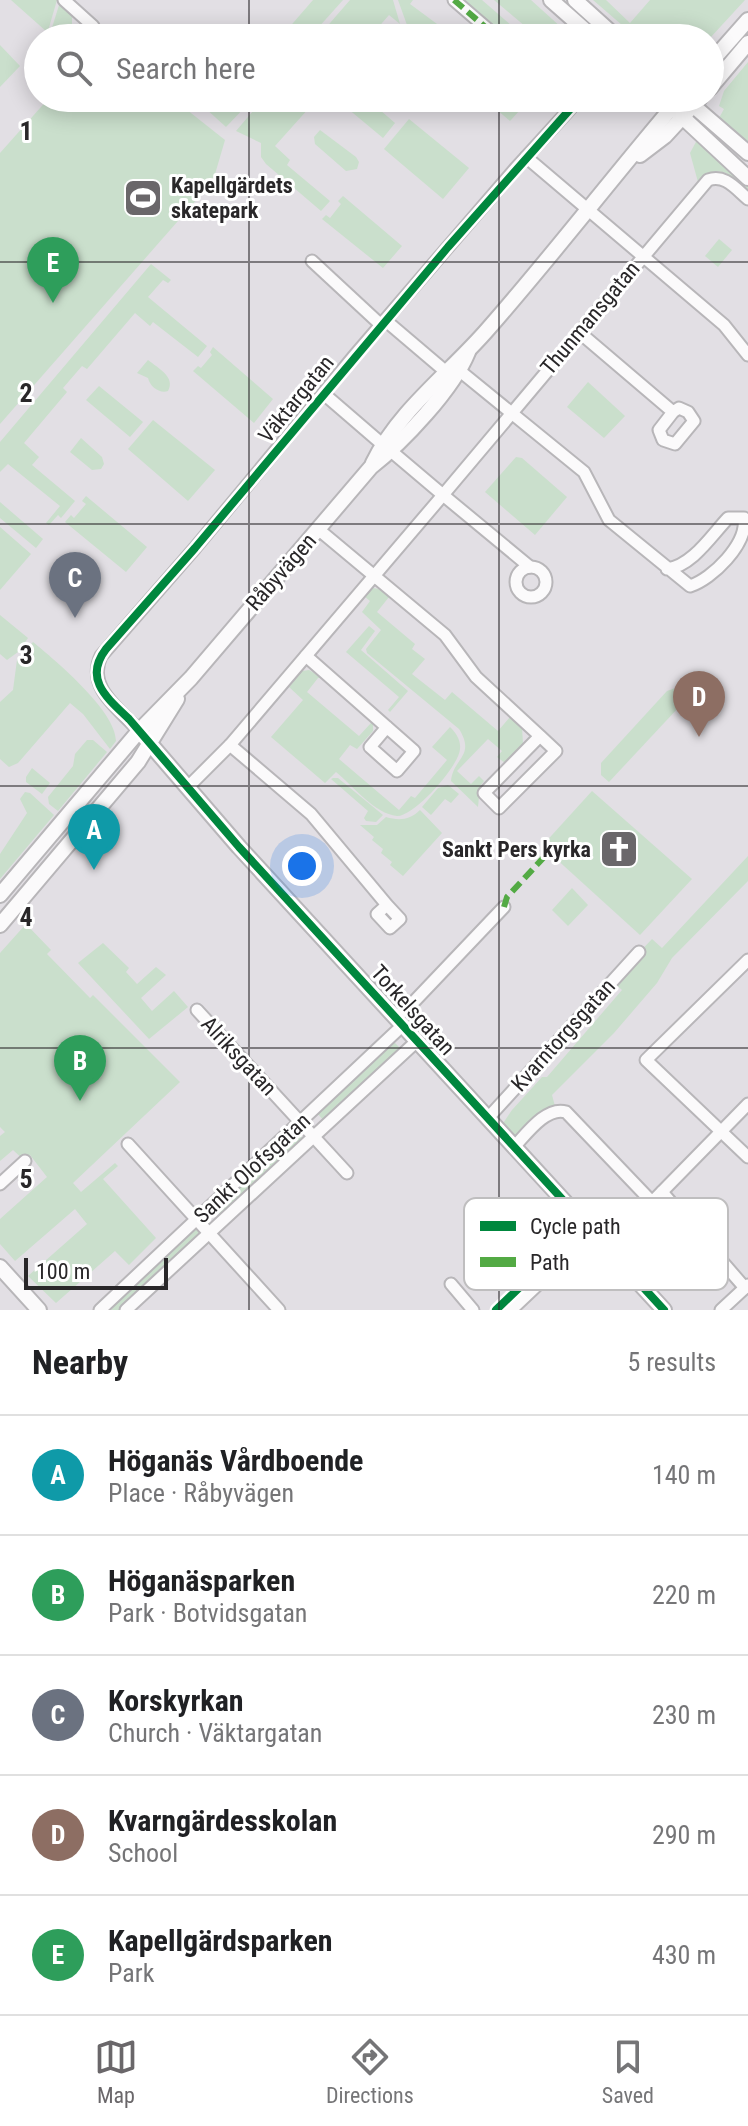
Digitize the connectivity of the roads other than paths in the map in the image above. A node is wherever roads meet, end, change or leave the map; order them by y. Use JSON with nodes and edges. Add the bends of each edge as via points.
{"nodes":[{"id":1,"x":64,"y":0,"type":"edge"},
{"id":2,"x":454,"y":0,"type":"edge"},
{"id":3,"x":551,"y":0,"type":"edge"},
{"id":4,"x":575,"y":0,"type":"edge"},
{"id":5,"x":748,"y":20,"type":"edge"},
{"id":6,"x":91,"y":24,"type":"edge"},
{"id":7,"x":482,"y":24,"type":"edge"},
{"id":8,"x":578,"y":24,"type":"edge"},
{"id":9,"x":602,"y":24,"type":"edge"},
{"id":10,"x":748,"y":43,"type":"edge"},
{"id":11,"x":724,"y":47,"type":"edge"},
{"id":12,"x":724,"y":71,"type":"edge"},
{"id":13,"x":564,"y":112,"type":"edge"},
{"id":14,"x":671,"y":112,"type":"edge"},
{"id":15,"x":690,"y":112,"type":"edge"},
{"id":16,"x":694,"y":112,"type":"edge"},
{"id":17,"x":748,"y":153,"type":"edge"},
{"id":18,"x":526,"y":157,"type":"junction"},
{"id":19,"x":748,"y":178,"type":"edge"},
{"id":20,"x":748,"y":199,"type":"edge"},
{"id":21,"x":590,"y":210,"type":"junction"},
{"id":22,"x":642,"y":255,"type":"junction"},
{"id":23,"x":312,"y":261,"type":"dead end"},
{"id":24,"x":383,"y":322,"type":"junction"},
{"id":25,"x":579,"y":332,"type":"junction"},
{"id":26,"x":468,"y":352,"type":"junction"},
{"id":27,"x":748,"y":355,"type":"edge"},
{"id":28,"x":445,"y":371,"type":"junction"},
{"id":29,"x":460,"y":371,"type":"junction"},
{"id":30,"x":324,"y":394,"type":"junction"},
{"id":31,"x":511,"y":412,"type":"junction"},
{"id":32,"x":673,"y":412,"type":"dead end"},
{"id":33,"x":387,"y":448,"type":"junction"},
{"id":34,"x":443,"y":495,"type":"junction"},
{"id":35,"x":318,"y":529,"type":"junction"},
{"id":36,"x":530,"y":567,"type":"dead end"},
{"id":37,"x":667,"y":569,"type":"junction"},
{"id":38,"x":373,"y":575,"type":"junction"},
{"id":39,"x":306,"y":656,"type":"junction"},
{"id":40,"x":191,"y":678,"type":"junction"},
{"id":41,"x":387,"y":727,"type":"dead end"},
{"id":42,"x":139,"y":731,"type":"junction"},
{"id":43,"x":540,"y":736,"type":"junction"},
{"id":44,"x":149,"y":743,"type":"junction"},
{"id":45,"x":230,"y":745,"type":"junction"},
{"id":46,"x":188,"y":787,"type":"junction"},
{"id":47,"x":0,"y":895,"type":"edge"},
{"id":48,"x":387,"y":905,"type":"dead end"},
{"id":49,"x":504,"y":907,"type":"dead end"},
{"id":50,"x":0,"y":925,"type":"edge"},
{"id":51,"x":639,"y":952,"type":"dead end"},
{"id":52,"x":748,"y":960,"type":"edge"},
{"id":53,"x":197,"y":1010,"type":"dead end"},
{"id":54,"x":399,"y":1021,"type":"junction"},
{"id":55,"x":417,"y":1041,"type":"junction"},
{"id":56,"x":748,"y":1104,"type":"edge"},
{"id":57,"x":488,"y":1118,"type":"junction"},
{"id":58,"x":301,"y":1122,"type":"junction"},
{"id":59,"x":721,"y":1129,"type":"junction"},
{"id":60,"x":314,"y":1136,"type":"junction"},
{"id":61,"x":128,"y":1144,"type":"dead end"},
{"id":62,"x":515,"y":1146,"type":"junction"},
{"id":63,"x":748,"y":1157,"type":"edge"},
{"id":64,"x":25,"y":1161,"type":"dead end"},
{"id":65,"x":347,"y":1173,"type":"dead end"},
{"id":66,"x":0,"y":1184,"type":"edge"},
{"id":67,"x":662,"y":1192,"type":"junction"},
{"id":68,"x":562,"y":1198,"type":"edge"},
{"id":69,"x":648,"y":1198,"type":"edge"},
{"id":70,"x":656,"y":1198,"type":"edge"},
{"id":71,"x":667,"y":1198,"type":"edge"},
{"id":72,"x":197,"y":1219,"type":"junction"},
{"id":73,"x":210,"y":1233,"type":"junction"},
{"id":74,"x":728,"y":1265,"type":"edge"},
{"id":75,"x":0,"y":1267,"type":"edge"},
{"id":76,"x":451,"y":1284,"type":"dead end"},
{"id":77,"x":747,"y":1286,"type":"edge"},
{"id":78,"x":532,"y":1290,"type":"edge"},
{"id":79,"x":646,"y":1290,"type":"edge"},
{"id":80,"x":39,"y":1310,"type":"edge"},
{"id":81,"x":100,"y":1310,"type":"edge"},
{"id":82,"x":126,"y":1310,"type":"edge"},
{"id":83,"x":279,"y":1310,"type":"edge"},
{"id":84,"x":473,"y":1310,"type":"edge"},
{"id":85,"x":511,"y":1310,"type":"edge"},
{"id":86,"x":664,"y":1310,"type":"edge"},
{"id":87,"x":721,"y":1310,"type":"edge"}],
"edges":[{"from":1,"to":6,"type":"street"},
{"from":2,"to":7,"type":"street"},
{"from":3,"to":8,"type":"main road"},
{"from":4,"to":9,"type":"main road"},
{"from":5,"to":11,"type":"main road"},
{"from":10,"to":12,"type":"main road"},
{"from":13,"to":18,"type":"street","name":"Väktargatan"},
{"from":14,"to":21,"type":"main road","name":"Råbyvägen"},
{"from":15,"to":19,"type":"main road"},
{"from":16,"to":17,"type":"main road"},
{"from":18,"to":21,"type":"street"},
{"from":18,"to":24,"type":"street","name":"Väktargatan"},
{"from":20,"to":22,"type":"street","name":"Thunmansgatan","via":[[725,179],[708,180]]},
{"from":21,"to":22,"type":"street"},
{"from":21,"to":26,"type":"main road","name":"Råbyvägen"},
{"from":22,"to":25,"type":"street","name":"Thunmansgatan"},
{"from":22,"to":27,"type":"street","via":[[724,325]]},
{"from":23,"to":24,"type":"street"},
{"from":24,"to":28,"type":"street"},
{"from":24,"to":30,"type":"street","name":"Väktargatan"},
{"from":25,"to":31,"type":"street","name":"Thunmansgatan"},
{"from":25,"to":32,"type":"street"},
{"from":26,"to":28,"type":"main road","name":"Råbyvägen"},
{"from":26,"to":29,"type":"main road","name":"Råbyvägen"},
{"from":28,"to":33,"type":"main road","name":"Råbyvägen"},
{"from":29,"to":31,"type":"street"},
{"from":29,"to":33,"type":"main road","name":"Råbyvägen"},
{"from":30,"to":33,"type":"street","name":"Väktargatan"},
{"from":30,"to":42,"type":"street","name":"Väktargatan","via":[[101,656],[98,683]]},
{"from":31,"to":34,"type":"street","name":"Thunmansgatan"},
{"from":31,"to":37,"type":"street","via":[[584,472],[609,520]]},
{"from":33,"to":34,"type":"street","name":"Väktargatan"},
{"from":33,"to":35,"type":"main road","name":"Råbyvägen"},
{"from":34,"to":36,"type":"street"},
{"from":34,"to":38,"type":"street","name":"Thunmansgatan"},
{"from":35,"to":38,"type":"street"},
{"from":35,"to":40,"type":"main road","name":"Råbyvägen"},
{"from":37,"to":37,"type":"street","via":[[690,586],[703,582],[746,537],[744,518],[728,518],[679,568]]},
{"from":38,"to":39,"type":"street","name":"Thunmansgatan"},
{"from":38,"to":43,"type":"street","via":[[445,635],[476,677]]},
{"from":39,"to":41,"type":"street"},
{"from":39,"to":45,"type":"street","name":"Thunmansgatan"},
{"from":40,"to":42,"type":"main road","name":"Råbyvägen"},
{"from":40,"to":44,"type":"main road","name":"Råbyvägen"},
{"from":42,"to":44,"type":"main road","name":"Torkelsgatan"},
{"from":42,"to":47,"type":"main road","name":"Råbyvägen"},
{"from":43,"to":43,"type":"street","via":[[484,793],[499,808],[556,751]]},
{"from":44,"to":46,"type":"main road","name":"Torkelsgatan"},
{"from":44,"to":50,"type":"main road","name":"Råbyvägen"},
{"from":45,"to":46,"type":"street","name":"Thunmansgatan"},
{"from":45,"to":48,"type":"street","via":[[311,814]]},
{"from":46,"to":54,"type":"main road","name":"Torkelsgatan"},
{"from":49,"to":54,"type":"street","name":"Sankt Olofsgatan"},
{"from":51,"to":57,"type":"street","name":"Kvarntorgsgatan"},
{"from":52,"to":59,"type":"street","via":[[646,1060]]},
{"from":53,"to":58,"type":"street","name":"Alriksgatan"},
{"from":54,"to":55,"type":"main road","name":"Torkelsgatan"},
{"from":54,"to":58,"type":"street","name":"Sankt Olofsgatan"},
{"from":55,"to":57,"type":"main road","name":"Torkelsgatan"},
{"from":55,"to":60,"type":"street","name":"Sankt Olofsgatan"},
{"from":56,"to":59,"type":"street"},
{"from":57,"to":62,"type":"main road","name":"Torkelsgatan"},
{"from":58,"to":60,"type":"street","name":"Alriksgatan"},
{"from":58,"to":72,"type":"street","name":"Sankt Olofsgatan"},
{"from":59,"to":63,"type":"street"},
{"from":59,"to":67,"type":"street"},
{"from":60,"to":65,"type":"street","name":"Alriksgatan"},
{"from":60,"to":73,"type":"street","name":"Sankt Olofsgatan"},
{"from":61,"to":72,"type":"street"},
{"from":62,"to":68,"type":"main road","name":"Torkelsgatan"},
{"from":62,"to":69,"type":"street","via":[[551,1112],[561,1110]]},
{"from":64,"to":66,"type":"street"},
{"from":67,"to":70,"type":"street"},
{"from":67,"to":71,"type":"street"},
{"from":72,"to":73,"type":"street"},
{"from":72,"to":81,"type":"street","name":"Sankt Olofsgatan"},
{"from":73,"to":82,"type":"street","name":"Sankt Olofsgatan"},
{"from":73,"to":83,"type":"street"},
{"from":74,"to":77,"type":"street"},
{"from":75,"to":80,"type":"main road"},
{"from":76,"to":84,"type":"street"},
{"from":77,"to":87,"type":"street"},
{"from":78,"to":85,"type":"street"},
{"from":79,"to":86,"type":"main road","name":"Torkelsgatan"}]}
